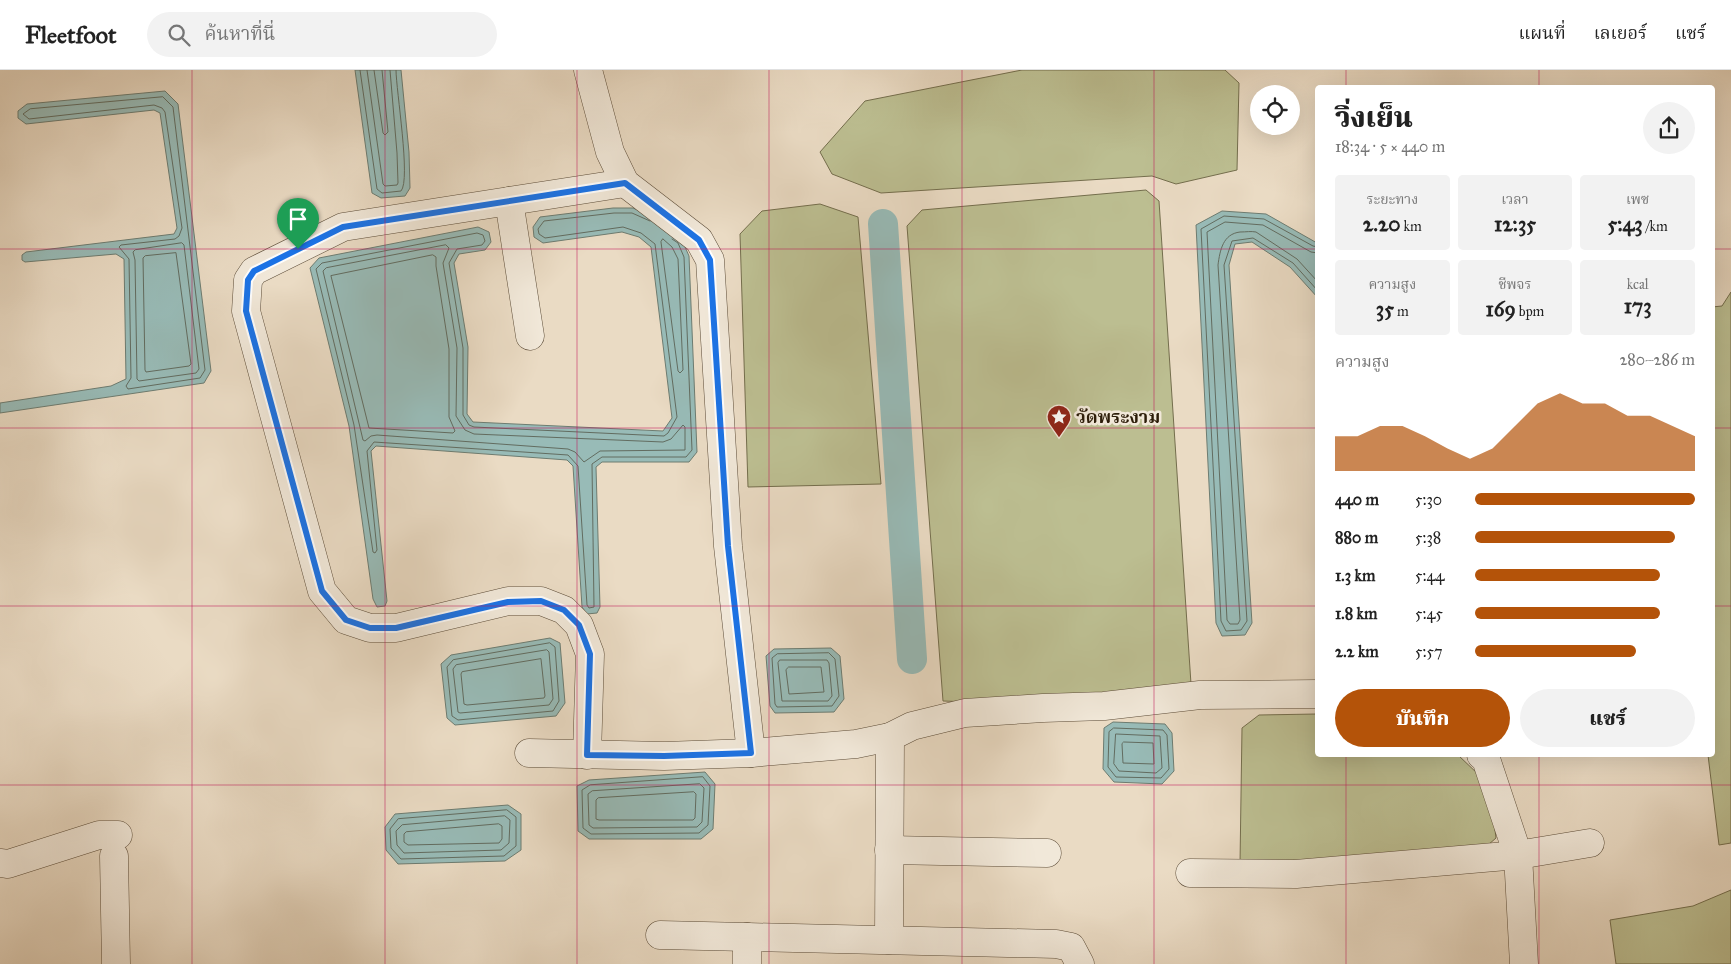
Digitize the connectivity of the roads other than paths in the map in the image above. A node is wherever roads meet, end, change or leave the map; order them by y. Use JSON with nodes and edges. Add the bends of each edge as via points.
{"nodes":[{"id":1,"x":588,"y":70,"type":"edge"},
{"id":2,"x":625,"y":183,"type":"junction"},
{"id":3,"x":509,"y":201,"type":"junction"},
{"id":4,"x":530,"y":336,"type":"dead end"},
{"id":5,"x":1315,"y":694,"type":"edge"},
{"id":6,"x":890,"y":737,"type":"junction"},
{"id":7,"x":751,"y":753,"type":"junction"},
{"id":8,"x":529,"y":754,"type":"dead end"},
{"id":9,"x":587,"y":755,"type":"junction"},
{"id":10,"x":1483,"y":757,"type":"edge"},
{"id":11,"x":1590,"y":843,"type":"dead end"},
{"id":12,"x":890,"y":850,"type":"junction"},
{"id":13,"x":1047,"y":853,"type":"dead end"},
{"id":14,"x":1518,"y":855,"type":"junction"},
{"id":15,"x":0,"y":863,"type":"edge"},
{"id":16,"x":1190,"y":874,"type":"dead end"},
{"id":17,"x":660,"y":935,"type":"dead end"},
{"id":18,"x":747,"y":937,"type":"junction"},
{"id":19,"x":889,"y":940,"type":"junction"},
{"id":20,"x":116,"y":964,"type":"edge"},
{"id":21,"x":747,"y":964,"type":"edge"},
{"id":22,"x":1080,"y":964,"type":"edge"},
{"id":23,"x":1524,"y":964,"type":"edge"}],
"edges":[{"from":1,"to":2,"type":"street","via":[[610,152]]},
{"from":2,"to":3,"type":"street"},
{"from":2,"to":7,"type":"street","via":[[699,240],[710,260],[728,546]]},
{"from":3,"to":4,"type":"street"},
{"from":3,"to":9,"type":"street","via":[[343,227],[254,271],[248,280],[246,311],[322,591],[346,620],[370,628],[396,628],[508,602],[541,601],[564,610],[579,625],[590,654]]},
{"from":5,"to":6,"type":"street","via":[[1200,694],[1104,706],[965,713],[912,726]]},
{"from":6,"to":7,"type":"street","via":[[856,744]]},
{"from":6,"to":12,"type":"street"},
{"from":7,"to":9,"type":"street"},
{"from":8,"to":9,"type":"street"},
{"from":10,"to":14,"type":"street"},
{"from":11,"to":14,"type":"street"},
{"from":12,"to":13,"type":"street"},
{"from":12,"to":19,"type":"street"},
{"from":14,"to":16,"type":"street","via":[[1296,874]]},
{"from":14,"to":23,"type":"street"},
{"from":15,"to":20,"type":"street","via":[[8,864],[99,835],[116,846]]},
{"from":17,"to":18,"type":"street"},
{"from":18,"to":19,"type":"street"},
{"from":18,"to":21,"type":"street"},
{"from":19,"to":22,"type":"street","via":[[1056,944],[1071,947]]}]}
